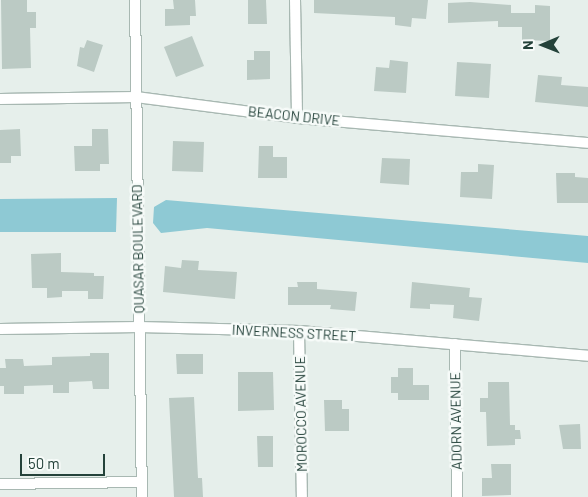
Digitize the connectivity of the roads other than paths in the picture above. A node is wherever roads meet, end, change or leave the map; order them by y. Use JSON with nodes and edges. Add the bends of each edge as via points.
{"nodes":[{"id":1,"x":135,"y":0,"type":"edge"},
{"id":2,"x":295,"y":0,"type":"edge"},
{"id":3,"x":136,"y":97,"type":"junction"},
{"id":4,"x":0,"y":99,"type":"edge"},
{"id":5,"x":297,"y":118,"type":"junction"},
{"id":6,"x":588,"y":143,"type":"edge"},
{"id":7,"x":139,"y":327,"type":"junction"},
{"id":8,"x":0,"y":329,"type":"edge"},
{"id":9,"x":299,"y":331,"type":"junction"},
{"id":10,"x":455,"y":344,"type":"junction"},
{"id":11,"x":588,"y":356,"type":"edge"},
{"id":12,"x":142,"y":482,"type":"junction"},
{"id":13,"x":0,"y":484,"type":"edge"},
{"id":14,"x":142,"y":497,"type":"edge"},
{"id":15,"x":302,"y":497,"type":"edge"},
{"id":16,"x":457,"y":497,"type":"edge"}],
"edges":[{"from":1,"to":3,"type":"street","name":"QUASAR BOULEVARD"},
{"from":2,"to":5,"type":"street"},
{"from":3,"to":4,"type":"street","name":"BEACON DRIVE"},
{"from":3,"to":5,"type":"street","name":"BEACON DRIVE"},
{"from":3,"to":7,"type":"street","name":"QUASAR BOULEVARD"},
{"from":5,"to":6,"type":"street","name":"BEACON DRIVE"},
{"from":7,"to":8,"type":"street","name":"INVERNESS STREET"},
{"from":7,"to":9,"type":"street","name":"INVERNESS STREET"},
{"from":7,"to":12,"type":"street","name":"QUASAR BOULEVARD"},
{"from":9,"to":10,"type":"street","name":"INVERNESS STREET"},
{"from":9,"to":15,"type":"street","name":"MOROCCO AVENUE"},
{"from":10,"to":11,"type":"street","name":"INVERNESS STREET"},
{"from":10,"to":16,"type":"street","name":"ADORN AVENUE"},
{"from":12,"to":13,"type":"street"},
{"from":12,"to":14,"type":"street","name":"QUASAR BOULEVARD"}]}
